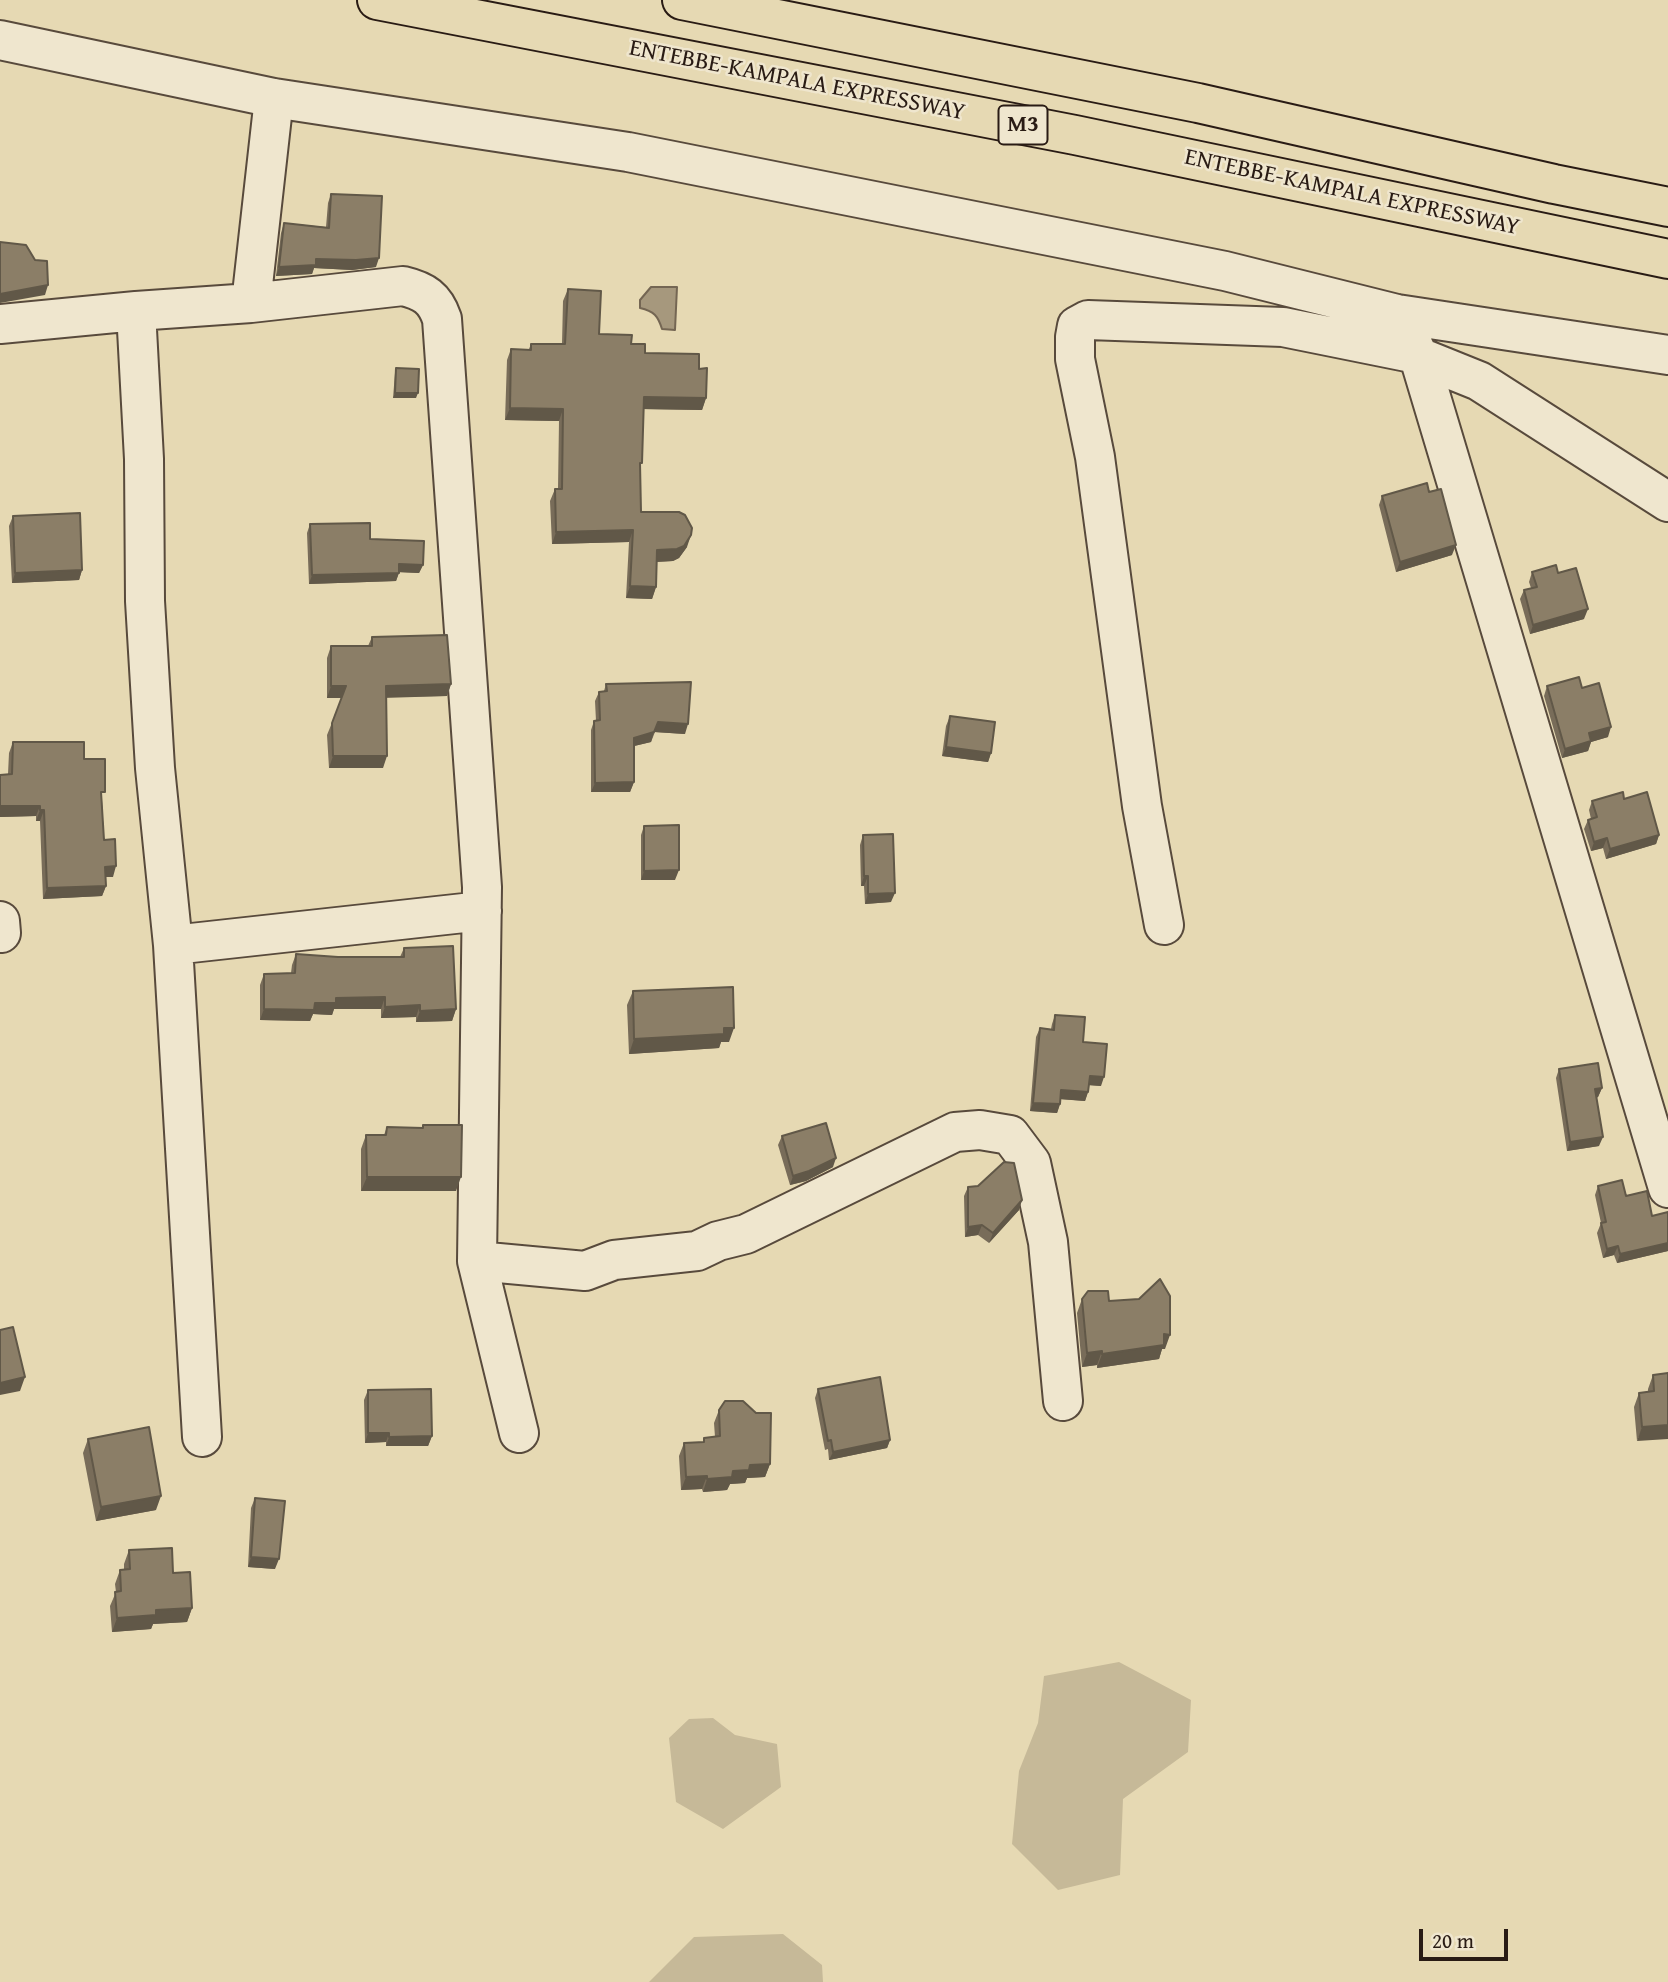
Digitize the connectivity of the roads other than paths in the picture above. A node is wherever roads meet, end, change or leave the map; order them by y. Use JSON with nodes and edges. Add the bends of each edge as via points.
{"nodes":[{"id":1,"x":377,"y":0,"type":"edge"},
{"id":2,"x":682,"y":0,"type":"edge"},
{"id":3,"x":0,"y":40,"type":"edge"},
{"id":4,"x":274,"y":98,"type":"junction"},
{"id":5,"x":1668,"y":206,"type":"edge"},
{"id":6,"x":1668,"y":259,"type":"edge"},
{"id":7,"x":251,"y":303,"type":"junction"},
{"id":8,"x":136,"y":311,"type":"junction"},
{"id":9,"x":1397,"y":314,"type":"junction"},
{"id":10,"x":0,"y":324,"type":"edge"},
{"id":11,"x":1668,"y":355,"type":"edge"},
{"id":12,"x":1419,"y":357,"type":"junction"},
{"id":13,"x":1668,"y":502,"type":"edge"},
{"id":14,"x":482,"y":911,"type":"junction"},
{"id":15,"x":0,"y":921,"type":"edge"},
{"id":16,"x":1164,"y":925,"type":"dead end"},
{"id":17,"x":1,"y":933,"type":"edge"},
{"id":18,"x":173,"y":945,"type":"junction"},
{"id":19,"x":1668,"y":1188,"type":"edge"},
{"id":20,"x":477,"y":1261,"type":"junction"},
{"id":21,"x":1063,"y":1401,"type":"dead end"},
{"id":22,"x":519,"y":1433,"type":"dead end"},
{"id":23,"x":202,"y":1437,"type":"dead end"}],
"edges":[{"from":1,"to":6,"type":"highway","name":"ENTEBBE-KAMPALA EXPRESSWAY","number":"M3","via":[[1076,135]]},
{"from":2,"to":5,"type":"highway","name":"ENTEBBE-KAMPALA EXPRESSWAY","number":"M3","via":[[1198,103]]},
{"from":3,"to":4,"type":"street"},
{"from":4,"to":7,"type":"street"},
{"from":4,"to":9,"type":"street","via":[[628,152],[1225,271]]},
{"from":7,"to":8,"type":"street"},
{"from":7,"to":14,"type":"street","via":[[403,286],[420,290],[437,305],[442,319]]},
{"from":8,"to":10,"type":"street"},
{"from":8,"to":18,"type":"street","via":[[145,601],[155,768]]},
{"from":9,"to":11,"type":"street"},
{"from":9,"to":12,"type":"street"},
{"from":12,"to":13,"type":"street","via":[[1479,381]]},
{"from":12,"to":16,"type":"street","via":[[1283,327],[1088,320],[1077,326],[1075,359],[1095,457],[1142,806]]},
{"from":12,"to":19,"type":"street"},
{"from":14,"to":18,"type":"street"},
{"from":14,"to":20,"type":"street"},
{"from":15,"to":17,"type":"street"},
{"from":18,"to":23,"type":"street"},
{"from":20,"to":21,"type":"street","via":[[585,1271],[614,1261],[697,1251],[746,1234],[955,1132],[1010,1135],[1031,1163],[1048,1242]]},
{"from":20,"to":22,"type":"street"}]}
